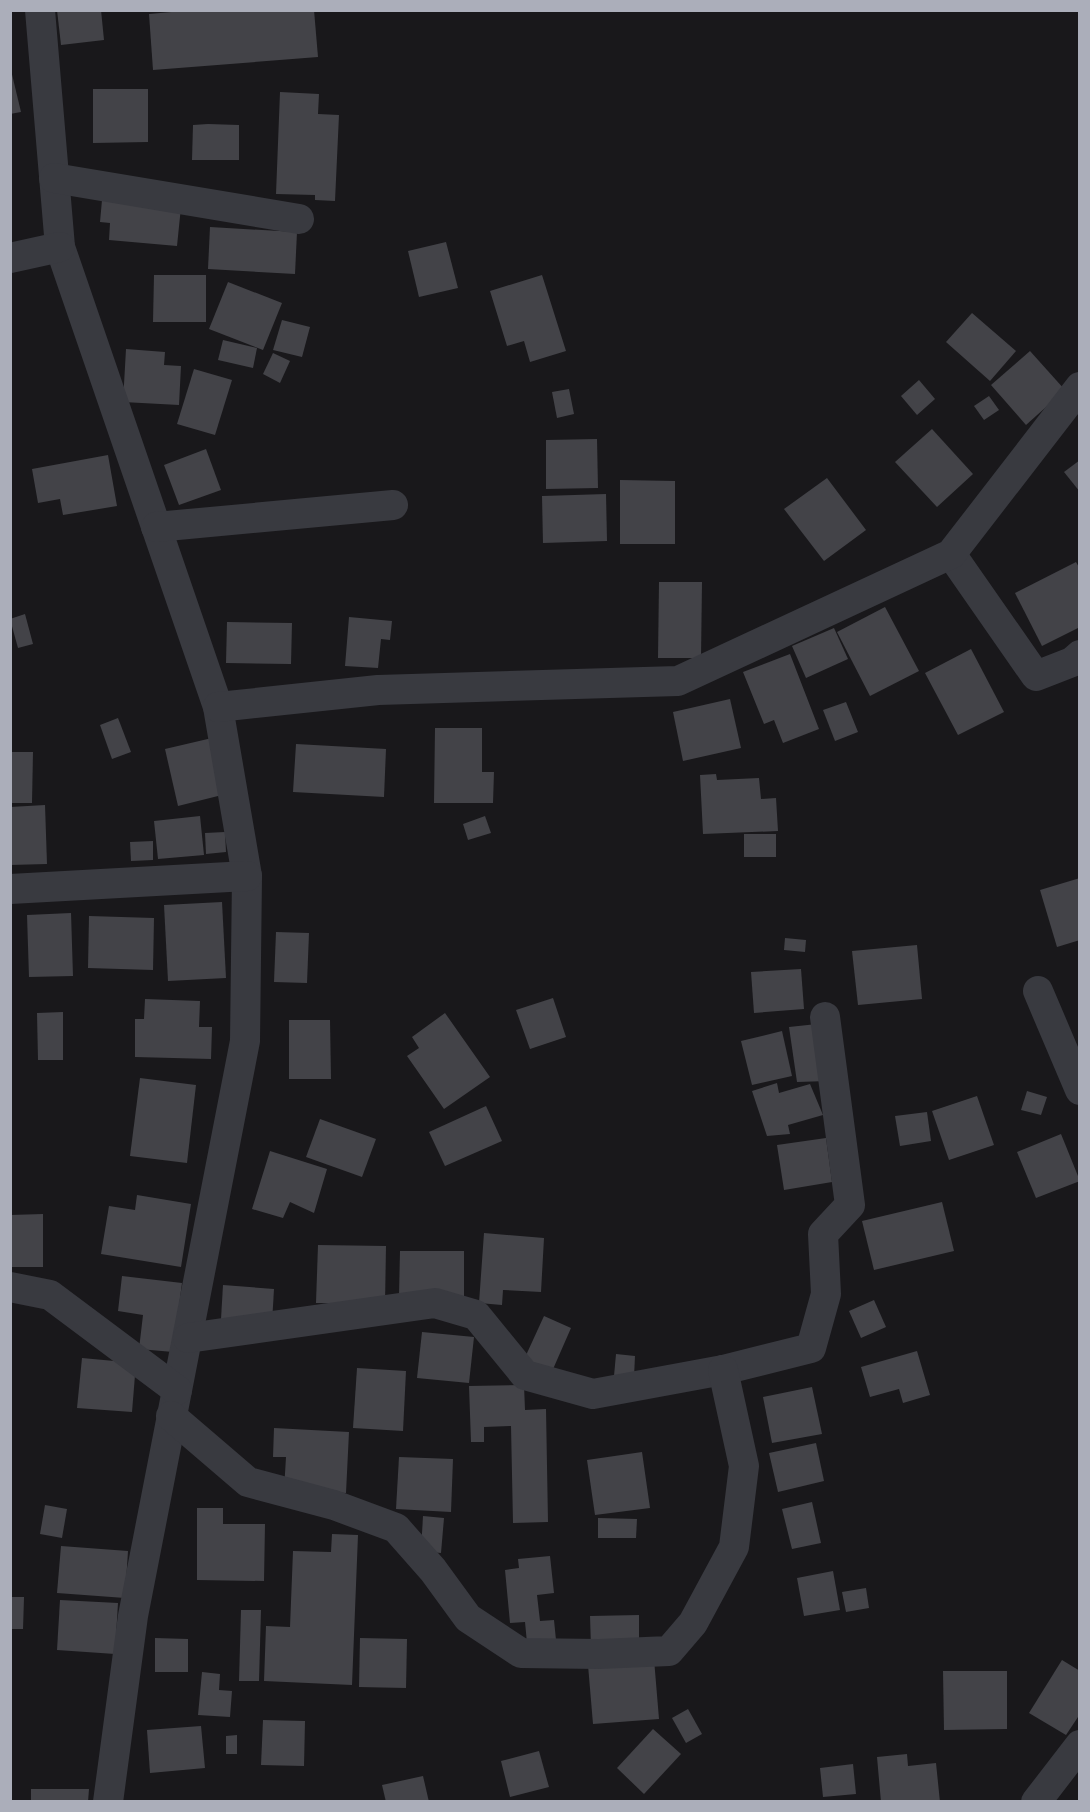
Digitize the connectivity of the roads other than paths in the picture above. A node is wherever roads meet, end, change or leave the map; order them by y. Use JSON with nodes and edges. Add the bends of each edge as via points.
{"nodes":[{"id":1,"x":40,"y":10,"type":"edge"},
{"id":2,"x":54,"y":178,"type":"junction"},
{"id":3,"x":299,"y":219,"type":"dead end"},
{"id":4,"x":60,"y":247,"type":"junction"},
{"id":5,"x":10,"y":258,"type":"edge"},
{"id":6,"x":1080,"y":387,"type":"edge"},
{"id":7,"x":393,"y":505,"type":"dead end"},
{"id":8,"x":156,"y":527,"type":"junction"},
{"id":9,"x":951,"y":554,"type":"junction"},
{"id":10,"x":1080,"y":655,"type":"edge"},
{"id":11,"x":218,"y":707,"type":"junction"},
{"id":12,"x":247,"y":876,"type":"junction"},
{"id":13,"x":10,"y":889,"type":"edge"},
{"id":14,"x":1038,"y":991,"type":"dead end"},
{"id":15,"x":825,"y":1017,"type":"dead end"},
{"id":16,"x":1080,"y":1090,"type":"edge"},
{"id":17,"x":10,"y":1287,"type":"edge"},
{"id":18,"x":188,"y":1338,"type":"junction"},
{"id":19,"x":723,"y":1370,"type":"junction"},
{"id":20,"x":174,"y":1403,"type":"junction"},
{"id":21,"x":1080,"y":1745,"type":"edge"},
{"id":22,"x":108,"y":1802,"type":"edge"},
{"id":23,"x":1036,"y":1802,"type":"edge"}],
"edges":[{"from":1,"to":2,"type":"street"},
{"from":2,"to":3,"type":"street"},
{"from":2,"to":4,"type":"street"},
{"from":4,"to":5,"type":"street"},
{"from":4,"to":8,"type":"street"},
{"from":6,"to":9,"type":"street"},
{"from":7,"to":8,"type":"street"},
{"from":8,"to":11,"type":"street"},
{"from":9,"to":10,"type":"street","via":[[1036,676]]},
{"from":9,"to":11,"type":"street","via":[[678,681],[378,690]]},
{"from":11,"to":12,"type":"street"},
{"from":12,"to":13,"type":"street"},
{"from":12,"to":18,"type":"street","via":[[245,1041]]},
{"from":14,"to":16,"type":"street"},
{"from":15,"to":19,"type":"street","via":[[850,1205],[824,1234],[826,1294],[811,1348]]},
{"from":17,"to":20,"type":"street","via":[[50,1295]]},
{"from":18,"to":19,"type":"street","via":[[435,1303],[476,1315],[525,1375],[593,1394]]},
{"from":18,"to":20,"type":"street"},
{"from":19,"to":20,"type":"street","via":[[744,1466],[734,1547],[693,1623],[669,1651],[521,1653],[468,1618],[396,1528],[334,1505],[248,1482]]},
{"from":20,"to":22,"type":"street","via":[[133,1616]]},
{"from":21,"to":23,"type":"street"}]}
